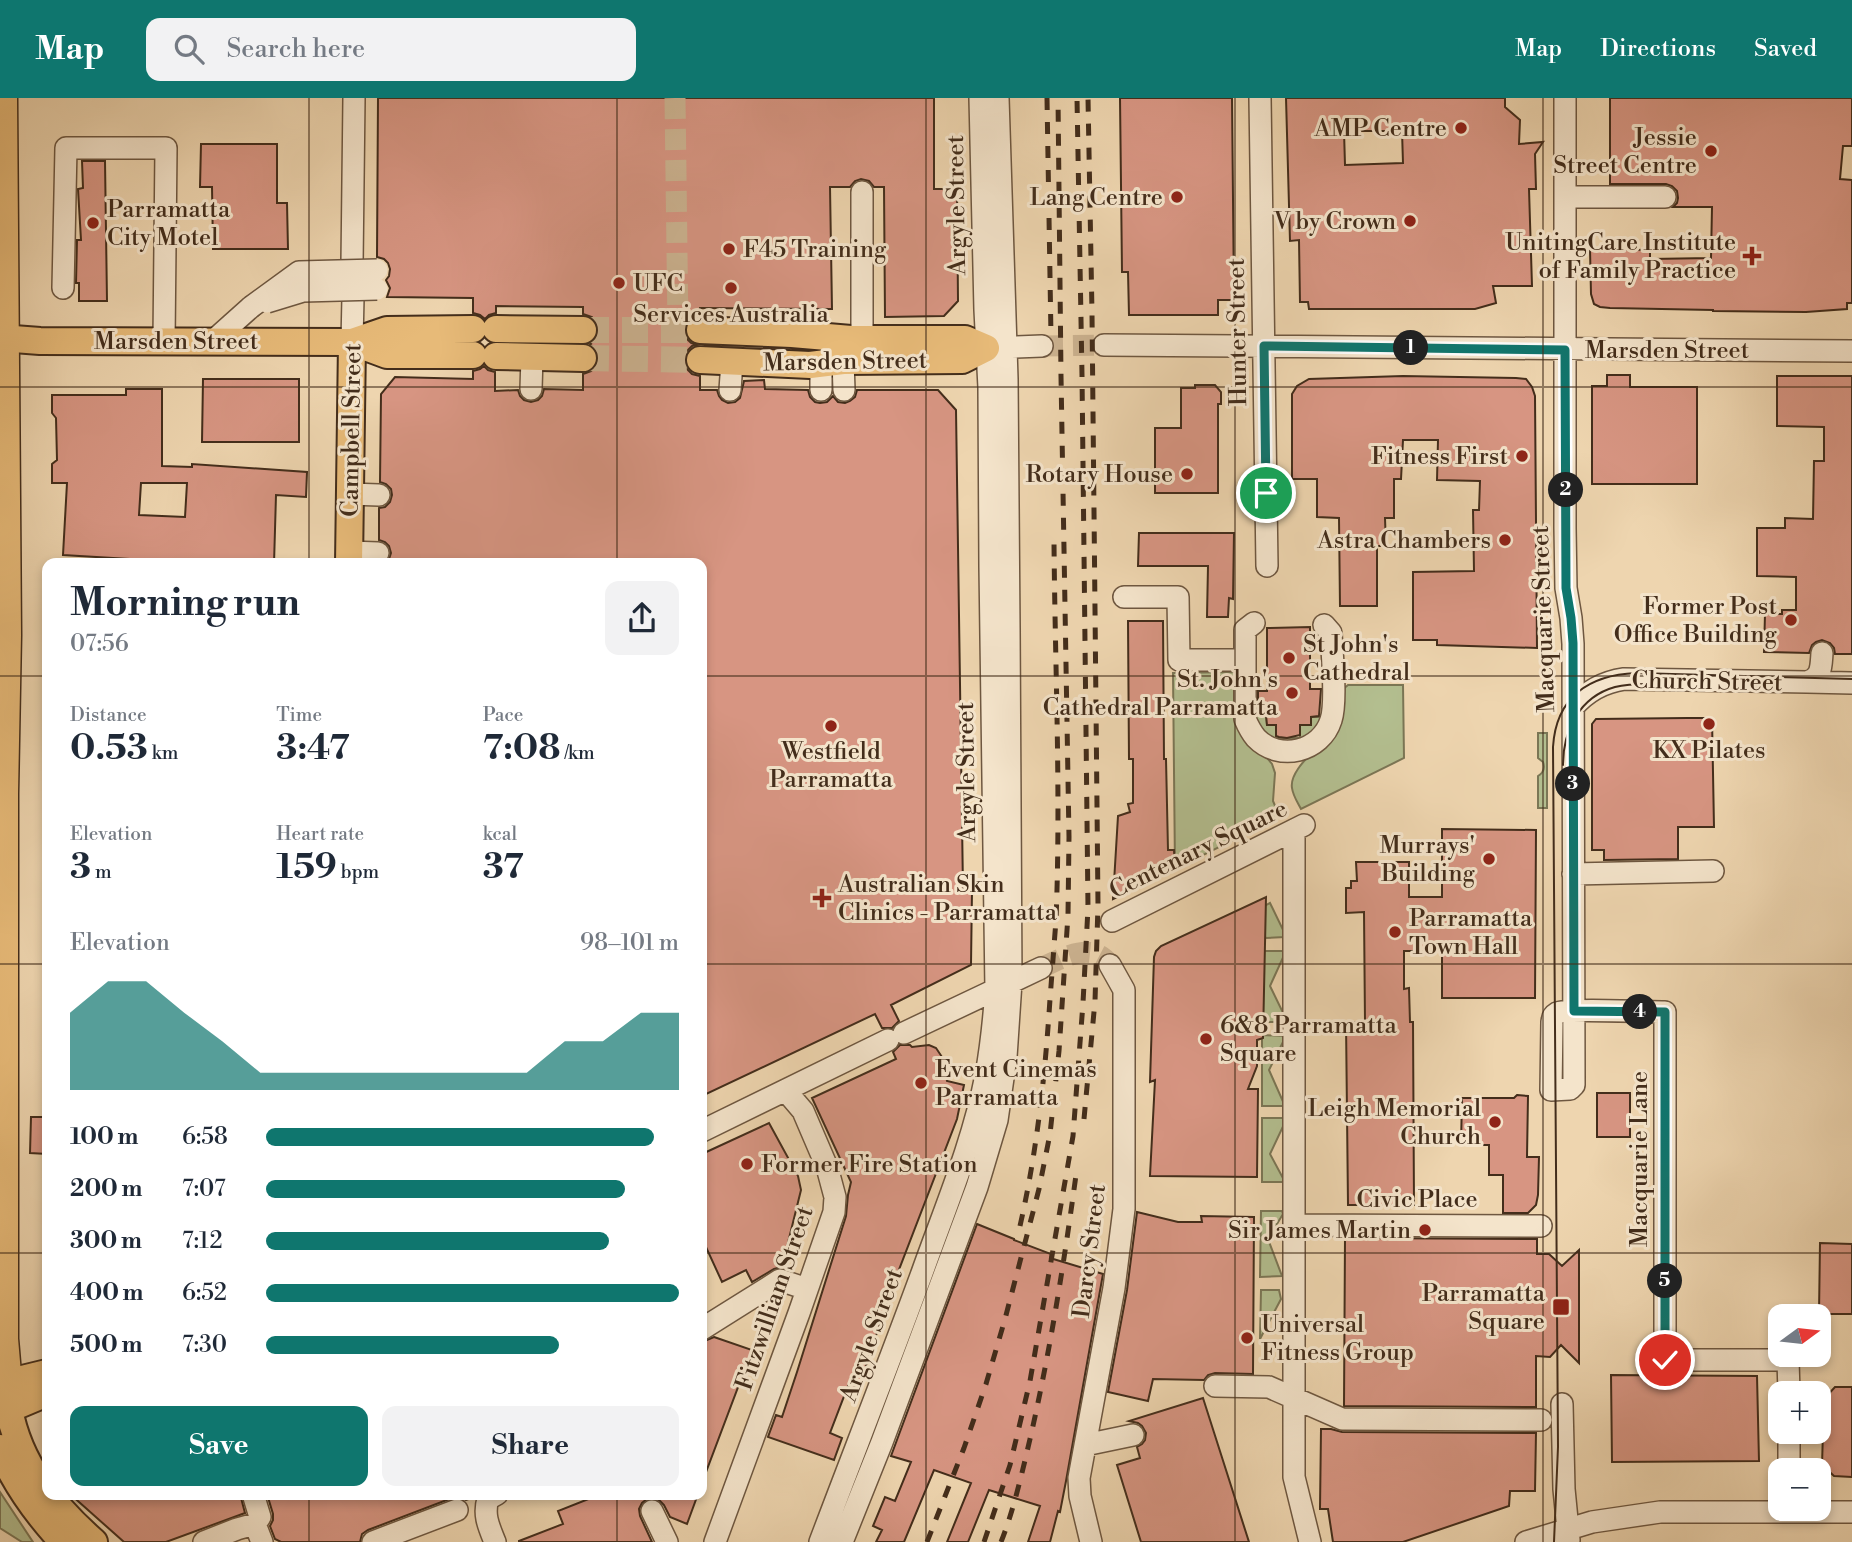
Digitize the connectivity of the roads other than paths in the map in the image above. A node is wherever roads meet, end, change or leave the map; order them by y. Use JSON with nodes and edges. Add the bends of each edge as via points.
{"nodes":[{"id":1,"x":2,"y":98,"type":"edge"},
{"id":2,"x":354,"y":98,"type":"edge"},
{"id":3,"x":980,"y":98,"type":"edge"},
{"id":4,"x":998,"y":98,"type":"edge"},
{"id":5,"x":1260,"y":98,"type":"edge"},
{"id":6,"x":1564,"y":98,"type":"edge"},
{"id":7,"x":862,"y":192,"type":"dead end"},
{"id":8,"x":1565,"y":197,"type":"junction"},
{"id":9,"x":1665,"y":197,"type":"dead end"},
{"id":10,"x":352,"y":264,"type":"dead end"},
{"id":11,"x":377,"y":279,"type":"dead end"},
{"id":12,"x":63,"y":288,"type":"dead end"},
{"id":13,"x":353,"y":297,"type":"dead end"},
{"id":14,"x":583,"y":330,"type":"tunnel mouth"},
{"id":15,"x":700,"y":330,"type":"tunnel mouth"},
{"id":16,"x":2,"y":338,"type":"edge"},
{"id":17,"x":862,"y":339,"type":"junction"},
{"id":18,"x":164,"y":341,"type":"junction"},
{"id":19,"x":212,"y":341,"type":"junction"},
{"id":20,"x":352,"y":342,"type":"junction"},
{"id":21,"x":484,"y":342,"type":"junction"},
{"id":22,"x":1104,"y":345,"type":"tunnel mouth"},
{"id":23,"x":1042,"y":346,"type":"tunnel mouth"},
{"id":24,"x":1264,"y":346,"type":"junction"},
{"id":25,"x":996,"y":348,"type":"junction"},
{"id":26,"x":1565,"y":350,"type":"junction"},
{"id":27,"x":1852,"y":351,"type":"edge"},
{"id":28,"x":532,"y":357,"type":"junction"},
{"id":29,"x":583,"y":358,"type":"tunnel mouth"},
{"id":30,"x":700,"y":360,"type":"tunnel mouth"},
{"id":31,"x":732,"y":362,"type":"junction"},
{"id":32,"x":832,"y":363,"type":"junction"},
{"id":33,"x":531,"y":389,"type":"dead end"},
{"id":34,"x":730,"y":390,"type":"dead end"},
{"id":35,"x":821,"y":390,"type":"dead end"},
{"id":36,"x":844,"y":390,"type":"dead end"},
{"id":37,"x":351,"y":494,"type":"junction"},
{"id":38,"x":379,"y":495,"type":"dead end"},
{"id":39,"x":378,"y":552,"type":"dead end"},
{"id":40,"x":349,"y":558,"type":"edge"},
{"id":41,"x":1267,"y":566,"type":"dead end"},
{"id":42,"x":1124,"y":597,"type":"dead end"},
{"id":43,"x":1254,"y":623,"type":"dead end"},
{"id":44,"x":1324,"y":625,"type":"dead end"},
{"id":45,"x":1822,"y":653,"type":"dead end"},
{"id":46,"x":1244,"y":660,"type":"junction"},
{"id":47,"x":1807,"y":682,"type":"junction"},
{"id":48,"x":1852,"y":683,"type":"edge"},
{"id":49,"x":1573,"y":707,"type":"junction"},
{"id":50,"x":1713,"y":871,"type":"dead end"},
{"id":51,"x":1573,"y":874,"type":"junction"},
{"id":52,"x":1112,"y":921,"type":"dead end"},
{"id":53,"x":1110,"y":965,"type":"tunnel mouth"},
{"id":54,"x":1041,"y":968,"type":"tunnel mouth"},
{"id":55,"x":1004,"y":986,"type":"junction"},
{"id":56,"x":1574,"y":1011,"type":"junction"},
{"id":57,"x":1574,"y":1081,"type":"dead end"},
{"id":58,"x":786,"y":1091,"type":"junction"},
{"id":59,"x":707,"y":1129,"type":"edge"},
{"id":60,"x":1294,"y":1225,"type":"junction"},
{"id":61,"x":1541,"y":1226,"type":"dead end"},
{"id":62,"x":802,"y":1287,"type":"junction"},
{"id":63,"x":707,"y":1326,"type":"edge"},
{"id":64,"x":42,"y":1376,"type":"edge"},
{"id":65,"x":1788,"y":1381,"type":"edge"},
{"id":66,"x":1215,"y":1386,"type":"dead end"},
{"id":67,"x":42,"y":1393,"type":"edge"},
{"id":68,"x":4,"y":1397,"type":"edge"},
{"id":69,"x":1294,"y":1399,"type":"junction"},
{"id":70,"x":1562,"y":1404,"type":"dead end"},
{"id":71,"x":1541,"y":1420,"type":"dead end"},
{"id":72,"x":1133,"y":1436,"type":"dead end"},
{"id":73,"x":1085,"y":1445,"type":"junction"},
{"id":74,"x":0,"y":1448,"type":"edge"},
{"id":75,"x":42,"y":1488,"type":"edge"},
{"id":76,"x":52,"y":1500,"type":"edge"},
{"id":77,"x":255,"y":1500,"type":"edge"},
{"id":78,"x":493,"y":1501,"type":"edge"},
{"id":79,"x":1768,"y":1510,"type":"edge"},
{"id":80,"x":652,"y":1511,"type":"dead end"},
{"id":81,"x":1831,"y":1511,"type":"edge"},
{"id":82,"x":1852,"y":1512,"type":"edge"},
{"id":83,"x":258,"y":1533,"type":"edge"},
{"id":84,"x":1569,"y":1535,"type":"edge"},
{"id":85,"x":63,"y":1542,"type":"edge"},
{"id":86,"x":94,"y":1542,"type":"edge"},
{"id":87,"x":204,"y":1542,"type":"edge"},
{"id":88,"x":373,"y":1542,"type":"edge"},
{"id":89,"x":495,"y":1542,"type":"edge"},
{"id":90,"x":508,"y":1542,"type":"edge"},
{"id":91,"x":667,"y":1542,"type":"edge"},
{"id":92,"x":704,"y":1542,"type":"edge"},
{"id":93,"x":715,"y":1542,"type":"edge"},
{"id":94,"x":820,"y":1542,"type":"edge"},
{"id":95,"x":842,"y":1542,"type":"edge"},
{"id":96,"x":1091,"y":1542,"type":"edge"},
{"id":97,"x":1310,"y":1542,"type":"edge"},
{"id":98,"x":1526,"y":1542,"type":"edge"}],
"edges":[{"from":1,"to":16,"type":"highway"},
{"from":2,"to":10,"type":"street"},
{"from":3,"to":25,"type":"street","name":"Argyle Street"},
{"from":4,"to":25,"type":"street","name":"Argyle Street"},
{"from":5,"to":24,"type":"street","name":"Hunter Street"},
{"from":6,"to":8,"type":"street","name":"Macquarie Street"},
{"from":7,"to":17,"type":"street"},
{"from":8,"to":9,"type":"street"},
{"from":8,"to":26,"type":"street","name":"Macquarie Street"},
{"from":11,"to":19,"type":"street","bridge":true,"via":[[299,272]]},
{"from":12,"to":18,"type":"street","via":[[66,148],[166,148]]},
{"from":13,"to":20,"type":"street","name":"Campbell Street"},
{"from":14,"to":21,"type":"main road","name":"Marsden Street"},
{"from":15,"to":17,"type":"main road","name":"Marsden Street"},
{"from":16,"to":18,"type":"main road","name":"Marsden Street"},
{"from":16,"to":68,"type":"highway"},
{"from":17,"to":25,"type":"main road","name":"Marsden Street","via":[[965,339]]},
{"from":18,"to":19,"type":"main road","name":"Marsden Street"},
{"from":19,"to":20,"type":"main road","name":"Marsden Street"},
{"from":20,"to":21,"type":"main road","name":"Marsden Street","via":[[387,355]]},
{"from":20,"to":37,"type":"main road","name":"Campbell Street"},
{"from":21,"to":28,"type":"main road","name":"Marsden Street"},
{"from":22,"to":24,"type":"street","name":"Marsden Street"},
{"from":23,"to":25,"type":"street","name":"Marsden Street"},
{"from":24,"to":26,"type":"street","name":"Marsden Street"},
{"from":24,"to":41,"type":"street","name":"Hunter Street"},
{"from":25,"to":32,"type":"main road","name":"Marsden Street","via":[[962,360]]},
{"from":25,"to":55,"type":"street","name":"Argyle Street","via":[[989,388],[989,566]]},
{"from":26,"to":27,"type":"street","name":"Marsden Street"},
{"from":26,"to":49,"type":"street","name":"Macquarie Street","via":[[1566,588],[1573,643]]},
{"from":28,"to":29,"type":"main road","name":"Marsden Street"},
{"from":28,"to":33,"type":"street"},
{"from":30,"to":31,"type":"main road","name":"Marsden Street"},
{"from":31,"to":32,"type":"main road","name":"Marsden Street"},
{"from":31,"to":34,"type":"street"},
{"from":32,"to":35,"type":"street"},
{"from":32,"to":36,"type":"street"},
{"from":37,"to":38,"type":"street"},
{"from":37,"to":40,"type":"main road","name":"Campbell Street"},
{"from":39,"to":40,"type":"street"},
{"from":42,"to":46,"type":"street","via":[[1178,597],[1179,660]]},
{"from":43,"to":46,"type":"street","via":[[1245,630]]},
{"from":44,"to":46,"type":"street","via":[[1331,633],[1332,718],[1323,736],[1306,748],[1275,750],[1256,738],[1245,719]]},
{"from":45,"to":47,"type":"street","name":"Church Street","via":[[1819,673]]},
{"from":47,"to":48,"type":"street","name":"Church Street"},
{"from":47,"to":49,"type":"street","name":"Church Street","via":[[1625,679],[1598,687]]},
{"from":49,"to":51,"type":"street","name":"Macquarie Street"},
{"from":50,"to":51,"type":"street"},
{"from":51,"to":56,"type":"street","name":"Macquarie Street"},
{"from":52,"to":60,"type":"street","name":"Centenary Square","via":[[1301,827]]},
{"from":53,"to":73,"type":"street","name":"Darcy Street","via":[[1124,990],[1124,1209]]},
{"from":54,"to":55,"type":"street"},
{"from":55,"to":58,"type":"street"},
{"from":55,"to":94,"type":"street","name":"Argyle Street","via":[[970,1138]]},
{"from":55,"to":95,"type":"street","name":"Argyle Street","via":[[1003,1081],[989,1150]]},
{"from":56,"to":57,"type":"street","name":"Macquarie Street"},
{"from":56,"to":65,"type":"street","name":"Macquarie Lane","via":[[1665,1012],[1665,1360],[1788,1360]]},
{"from":58,"to":59,"type":"street"},
{"from":58,"to":62,"type":"street","name":"Fitzwilliam Street","via":[[791,1116],[821,1187],[819,1218]]},
{"from":60,"to":61,"type":"street","name":"Civic Place"},
{"from":60,"to":69,"type":"street"},
{"from":62,"to":63,"type":"street","via":[[780,1280]]},
{"from":62,"to":92,"type":"street","name":"Fitzwilliam Street"},
{"from":62,"to":93,"type":"street","name":"Fitzwilliam Street"},
{"from":64,"to":68,"type":"main road"},
{"from":66,"to":69,"type":"street","via":[[1269,1387]]},
{"from":67,"to":68,"type":"main road"},
{"from":68,"to":75,"type":"main road"},
{"from":69,"to":71,"type":"street","via":[[1342,1419]]},
{"from":69,"to":97,"type":"street","via":[[1294,1477]]},
{"from":70,"to":84,"type":"street","via":[[1563,1489]]},
{"from":72,"to":73,"type":"street"},
{"from":73,"to":96,"type":"street","name":"Darcy Street","via":[[1079,1488]]},
{"from":74,"to":85,"type":"main road","via":[[17,1484]]},
{"from":76,"to":86,"type":"main road"},
{"from":77,"to":83,"type":"street","via":[[260,1517]]},
{"from":78,"to":88,"type":"street","via":[[453,1508]]},
{"from":78,"to":89,"type":"street","via":[[487,1521]]},
{"from":78,"to":90,"type":"street"},
{"from":79,"to":84,"type":"street","via":[[1660,1512],[1607,1519]]},
{"from":80,"to":91,"type":"street"},
{"from":81,"to":82,"type":"street"},
{"from":83,"to":87,"type":"street","via":[[237,1529]]},
{"from":84,"to":98,"type":"street"}]}
